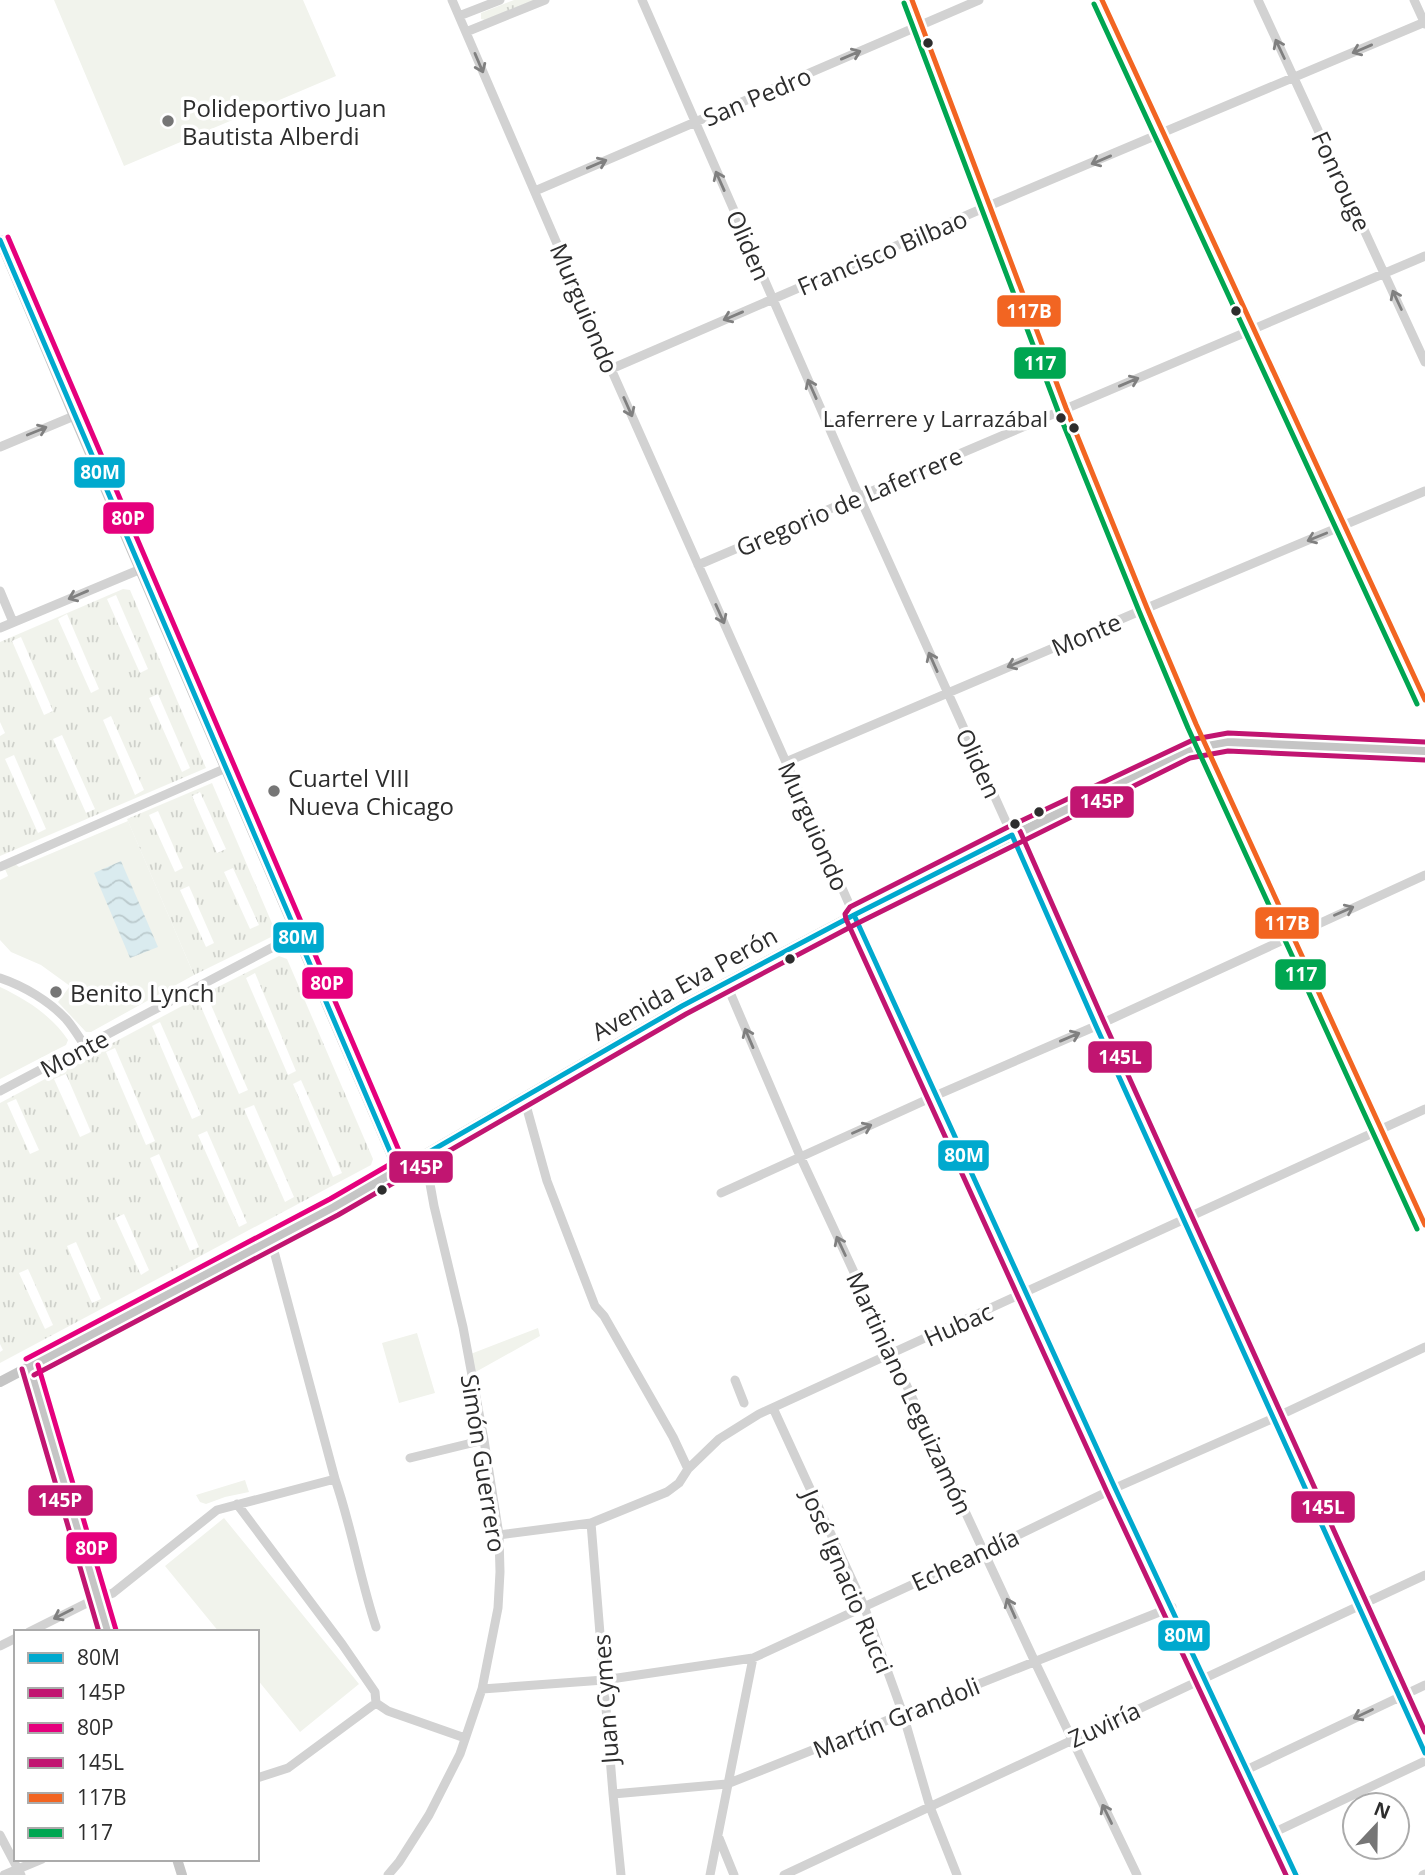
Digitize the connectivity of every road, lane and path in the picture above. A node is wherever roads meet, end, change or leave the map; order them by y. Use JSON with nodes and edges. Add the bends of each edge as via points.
{"nodes":[{"id":1,"x":452,"y":0,"type":"edge"},
{"id":2,"x":500,"y":0,"type":"edge"},
{"id":3,"x":545,"y":0,"type":"edge"},
{"id":4,"x":642,"y":0,"type":"edge"},
{"id":5,"x":912,"y":0,"type":"edge"},
{"id":6,"x":979,"y":0,"type":"edge"},
{"id":7,"x":1102,"y":0,"type":"edge"},
{"id":8,"x":1258,"y":0,"type":"edge"},
{"id":9,"x":1414,"y":0,"type":"edge"},
{"id":10,"x":459,"y":16,"type":"junction"},
{"id":11,"x":1425,"y":23,"type":"edge"},
{"id":12,"x":921,"y":25,"type":"junction"},
{"id":13,"x":466,"y":32,"type":"junction"},
{"id":14,"x":1294,"y":78,"type":"junction"},
{"id":15,"x":695,"y":123,"type":"junction"},
{"id":16,"x":1164,"y":133,"type":"junction"},
{"id":17,"x":535,"y":191,"type":"junction"},
{"id":18,"x":989,"y":206,"type":"junction"},
{"id":19,"x":0,"y":240,"type":"edge"},
{"id":20,"x":1425,"y":256,"type":"edge"},
{"id":21,"x":5,"y":263,"type":"edge"},
{"id":22,"x":1384,"y":273,"type":"junction"},
{"id":23,"x":773,"y":299,"type":"junction"},
{"id":24,"x":1254,"y":329,"type":"junction"},
{"id":25,"x":1425,"y":362,"type":"edge"},
{"id":26,"x":611,"y":369,"type":"junction"},
{"id":27,"x":1066,"y":408,"type":"junction"},
{"id":28,"x":74,"y":416,"type":"junction"},
{"id":29,"x":0,"y":447,"type":"edge"},
{"id":30,"x":1425,"y":491,"type":"edge"},
{"id":31,"x":859,"y":496,"type":"junction"},
{"id":32,"x":1344,"y":526,"type":"junction"},
{"id":33,"x":698,"y":565,"type":"junction"},
{"id":34,"x":141,"y":569,"type":"junction"},
{"id":35,"x":0,"y":591,"type":"edge"},
{"id":36,"x":1147,"y":608,"type":"junction"},
{"id":37,"x":13,"y":622,"type":"junction"},
{"id":38,"x":0,"y":628,"type":"edge"},
{"id":39,"x":947,"y":693,"type":"junction"},
{"id":40,"x":1425,"y":699,"type":"edge"},
{"id":41,"x":1206,"y":744,"type":"junction"},
{"id":42,"x":1425,"y":751,"type":"edge"},
{"id":43,"x":786,"y":762,"type":"junction"},
{"id":44,"x":226,"y":768,"type":"junction"},
{"id":45,"x":1012,"y":835,"type":"junction"},
{"id":46,"x":0,"y":866,"type":"edge"},
{"id":47,"x":1425,"y":875,"type":"edge"},
{"id":48,"x":854,"y":915,"type":"junction"},
{"id":49,"x":1293,"y":934,"type":"junction"},
{"id":50,"x":296,"y":935,"type":"junction"},
{"id":51,"x":0,"y":978,"type":"edge"},
{"id":52,"x":726,"y":983,"type":"junction"},
{"id":53,"x":1096,"y":1026,"type":"junction"},
{"id":54,"x":85,"y":1046,"type":"junction"},
{"id":55,"x":0,"y":1091,"type":"edge"},
{"id":56,"x":937,"y":1095,"type":"junction"},
{"id":57,"x":524,"y":1098,"type":"junction"},
{"id":58,"x":1425,"y":1110,"type":"edge"},
{"id":59,"x":1381,"y":1129,"type":"junction"},
{"id":60,"x":425,"y":1156,"type":"junction"},
{"id":61,"x":800,"y":1157,"type":"junction"},
{"id":62,"x":398,"y":1170,"type":"junction"},
{"id":63,"x":721,"y":1193,"type":"dead end"},
{"id":64,"x":1185,"y":1220,"type":"junction"},
{"id":65,"x":1425,"y":1225,"type":"edge"},
{"id":66,"x":271,"y":1240,"type":"junction"},
{"id":67,"x":1027,"y":1293,"type":"junction"},
{"id":68,"x":1425,"y":1347,"type":"edge"},
{"id":69,"x":891,"y":1354,"type":"junction"},
{"id":70,"x":30,"y":1367,"type":"junction"},
{"id":71,"x":735,"y":1380,"type":"dead end"},
{"id":72,"x":0,"y":1382,"type":"edge"},
{"id":73,"x":744,"y":1403,"type":"dead end"},
{"id":74,"x":773,"y":1408,"type":"junction"},
{"id":75,"x":1273,"y":1418,"type":"junction"},
{"id":76,"x":484,"y":1440,"type":"junction"},
{"id":77,"x":410,"y":1458,"type":"dead end"},
{"id":78,"x":688,"y":1469,"type":"junction"},
{"id":79,"x":335,"y":1479,"type":"junction"},
{"id":80,"x":1115,"y":1488,"type":"junction"},
{"id":81,"x":237,"y":1504,"type":"junction"},
{"id":82,"x":591,"y":1523,"type":"junction"},
{"id":83,"x":499,"y":1535,"type":"junction"},
{"id":84,"x":985,"y":1551,"type":"junction"},
{"id":85,"x":1425,"y":1575,"type":"edge"},
{"id":86,"x":99,"y":1600,"type":"junction"},
{"id":87,"x":863,"y":1606,"type":"junction"},
{"id":88,"x":1359,"y":1606,"type":"junction"},
{"id":89,"x":1172,"y":1607,"type":"junction"},
{"id":90,"x":376,"y":1628,"type":"dead end"},
{"id":91,"x":33,"y":1630,"type":"edge"},
{"id":92,"x":107,"y":1630,"type":"edge"},
{"id":93,"x":752,"y":1658,"type":"junction"},
{"id":94,"x":1035,"y":1662,"type":"junction"},
{"id":95,"x":1204,"y":1679,"type":"junction"},
{"id":96,"x":604,"y":1680,"type":"junction"},
{"id":97,"x":1425,"y":1685,"type":"edge"},
{"id":98,"x":482,"y":1689,"type":"junction"},
{"id":99,"x":1401,"y":1696,"type":"junction"},
{"id":100,"x":376,"y":1703,"type":"junction"},
{"id":101,"x":903,"y":1714,"type":"junction"},
{"id":102,"x":465,"y":1738,"type":"junction"},
{"id":103,"x":1071,"y":1739,"type":"junction"},
{"id":104,"x":1425,"y":1753,"type":"edge"},
{"id":105,"x":1425,"y":1762,"type":"edge"},
{"id":106,"x":1246,"y":1770,"type":"junction"},
{"id":107,"x":259,"y":1777,"type":"edge"},
{"id":108,"x":727,"y":1784,"type":"junction"},
{"id":109,"x":613,"y":1794,"type":"junction"},
{"id":110,"x":930,"y":1807,"type":"junction"},
{"id":111,"x":1275,"y":1832,"type":"junction"},
{"id":112,"x":0,"y":1835,"type":"edge"},
{"id":113,"x":719,"y":1837,"type":"junction"},
{"id":114,"x":14,"y":1861,"type":"edge"},
{"id":115,"x":39,"y":1861,"type":"edge"},
{"id":116,"x":20,"y":1872,"type":"edge"},
{"id":117,"x":4,"y":1875,"type":"edge"},
{"id":118,"x":388,"y":1875,"type":"edge"},
{"id":119,"x":621,"y":1875,"type":"edge"},
{"id":120,"x":710,"y":1875,"type":"edge"},
{"id":121,"x":734,"y":1875,"type":"edge"},
{"id":122,"x":784,"y":1875,"type":"edge"},
{"id":123,"x":957,"y":1875,"type":"edge"},
{"id":124,"x":1137,"y":1875,"type":"edge"},
{"id":125,"x":1296,"y":1875,"type":"edge"}],
"edges":[{"from":1,"to":10,"type":"street","name":"Murguiondo"},
{"from":2,"to":10,"type":"street"},
{"from":3,"to":13,"type":"street"},
{"from":4,"to":15,"type":"street","name":"Oliden"},
{"from":5,"to":12,"type":"street"},
{"from":6,"to":12,"type":"street","name":"San Pedro"},
{"from":7,"to":16,"type":"street"},
{"from":14,"to":8,"type":"street","name":"Fonrouge","one_way":true},
{"from":9,"to":11,"type":"street"},
{"from":10,"to":13,"type":"street","name":"Murguiondo"},
{"from":11,"to":14,"type":"street","name":"Francisco Bilbao","one_way":true},
{"from":15,"to":12,"type":"street","name":"San Pedro","one_way":true},
{"from":12,"to":18,"type":"street"},
{"from":13,"to":17,"type":"street","name":"Murguiondo","one_way":true},
{"from":14,"to":16,"type":"street","name":"Francisco Bilbao"},
{"from":14,"to":22,"type":"street","name":"Fonrouge"},
{"from":17,"to":15,"type":"street","name":"San Pedro","one_way":true},
{"from":23,"to":15,"type":"street","name":"Oliden","one_way":true},
{"from":16,"to":18,"type":"street","name":"Francisco Bilbao","one_way":true},
{"from":16,"to":24,"type":"street"},
{"from":17,"to":26,"type":"street","name":"Murguiondo"},
{"from":18,"to":23,"type":"street","name":"Francisco Bilbao"},
{"from":18,"to":27,"type":"street"},
{"from":19,"to":21,"type":"main road"},
{"from":20,"to":22,"type":"street","name":"Gregorio de Laferrere"},
{"from":21,"to":28,"type":"main road"},
{"from":22,"to":24,"type":"street","name":"Gregorio de Laferrere"},
{"from":25,"to":22,"type":"street","name":"Fonrouge","one_way":true},
{"from":23,"to":26,"type":"street","name":"Francisco Bilbao","one_way":true},
{"from":31,"to":23,"type":"street","name":"Oliden","one_way":true},
{"from":27,"to":24,"type":"street","name":"Gregorio de Laferrere","one_way":true},
{"from":24,"to":32,"type":"street"},
{"from":26,"to":33,"type":"street","name":"Murguiondo","one_way":true},
{"from":27,"to":31,"type":"street","name":"Gregorio de Laferrere"},
{"from":27,"to":36,"type":"street"},
{"from":29,"to":28,"type":"street","one_way":true},
{"from":28,"to":34,"type":"main road"},
{"from":30,"to":32,"type":"street","name":"Monte"},
{"from":31,"to":33,"type":"street","name":"Gregorio de Laferrere"},
{"from":39,"to":31,"type":"street","name":"Oliden","one_way":true},
{"from":32,"to":36,"type":"street","name":"Monte","one_way":true},
{"from":32,"to":40,"type":"street"},
{"from":33,"to":43,"type":"street","name":"Murguiondo","one_way":true},
{"from":34,"to":37,"type":"street","one_way":true},
{"from":34,"to":44,"type":"main road"},
{"from":35,"to":37,"type":"street"},
{"from":36,"to":39,"type":"street","name":"Monte","one_way":true},
{"from":36,"to":41,"type":"street"},
{"from":37,"to":38,"type":"street"},
{"from":39,"to":43,"type":"street","name":"Monte"},
{"from":39,"to":45,"type":"street","name":"Oliden"},
{"from":41,"to":42,"type":"main road","name":"Avenida Eva Perón"},
{"from":41,"to":45,"type":"main road","name":"Avenida Eva Perón"},
{"from":41,"to":49,"type":"street"},
{"from":43,"to":48,"type":"street","name":"Murguiondo"},
{"from":44,"to":46,"type":"street"},
{"from":44,"to":50,"type":"main road"},
{"from":45,"to":48,"type":"main road","name":"Avenida Eva Perón"},
{"from":45,"to":53,"type":"street","name":"Oliden"},
{"from":49,"to":47,"type":"street","one_way":true},
{"from":48,"to":52,"type":"main road","name":"Avenida Eva Perón"},
{"from":48,"to":56,"type":"street","name":"Murguiondo"},
{"from":49,"to":53,"type":"street"},
{"from":49,"to":59,"type":"street"},
{"from":50,"to":54,"type":"street","name":"Monte"},
{"from":50,"to":62,"type":"main road"},
{"from":51,"to":54,"type":"street","via":[[25,988],[66,1019]]},
{"from":52,"to":57,"type":"main road","name":"Avenida Eva Perón"},
{"from":61,"to":52,"type":"street","name":"Martiniano Leguizamón","one_way":true},
{"from":56,"to":53,"type":"street","one_way":true},
{"from":53,"to":64,"type":"street","name":"Oliden"},
{"from":54,"to":55,"type":"street","name":"Monte"},
{"from":61,"to":56,"type":"street","one_way":true},
{"from":56,"to":67,"type":"street","name":"Murguiondo"},
{"from":57,"to":60,"type":"main road","name":"Avenida Eva Perón"},
{"from":57,"to":78,"type":"street","via":[[547,1181],[595,1306]]},
{"from":58,"to":59,"type":"street","name":"Hubac"},
{"from":59,"to":64,"type":"street","name":"Hubac"},
{"from":59,"to":65,"type":"street"},
{"from":60,"to":62,"type":"main road","name":"Avenida Eva Perón"},
{"from":60,"to":76,"type":"street","name":"Simón Guerrero"},
{"from":61,"to":63,"type":"street"},
{"from":69,"to":61,"type":"street","name":"Martiniano Leguizamón","one_way":true},
{"from":62,"to":66,"type":"main road","name":"Avenida Eva Perón"},
{"from":64,"to":67,"type":"street","name":"Hubac"},
{"from":64,"to":75,"type":"street","name":"Oliden"},
{"from":66,"to":70,"type":"main road","name":"Avenida Eva Perón"},
{"from":66,"to":79,"type":"street"},
{"from":67,"to":69,"type":"street","name":"Hubac"},
{"from":67,"to":80,"type":"street","name":"Murguiondo"},
{"from":68,"to":75,"type":"street","name":"Echeandía"},
{"from":69,"to":74,"type":"street","name":"Hubac"},
{"from":69,"to":84,"type":"street","name":"Martiniano Leguizamón"},
{"from":70,"to":72,"type":"main road","name":"Avenida Eva Perón"},
{"from":70,"to":86,"type":"main road"},
{"from":71,"to":73,"type":"street"},
{"from":74,"to":78,"type":"street","name":"Hubac","via":[[719,1438]]},
{"from":74,"to":87,"type":"street","name":"José Ignacio Rucci"},
{"from":75,"to":80,"type":"street","name":"Echeandía"},
{"from":75,"to":88,"type":"street","name":"Oliden"},
{"from":76,"to":77,"type":"street"},
{"from":76,"to":83,"type":"street","name":"Simón Guerrero"},
{"from":78,"to":82,"type":"street","name":"Hubac","via":[[667,1492]]},
{"from":79,"to":81,"type":"street"},
{"from":79,"to":90,"type":"street"},
{"from":80,"to":84,"type":"street","name":"Echeandía"},
{"from":80,"to":89,"type":"street","name":"Murguiondo"},
{"from":81,"to":86,"type":"street","via":[[217,1510]]},
{"from":81,"to":100,"type":"street","via":[[342,1644],[375,1692]]},
{"from":82,"to":83,"type":"street","name":"Hubac"},
{"from":82,"to":96,"type":"street","name":"Juan Cymes"},
{"from":83,"to":98,"type":"street","name":"Simón Guerrero","via":[[498,1608]]},
{"from":84,"to":87,"type":"street","name":"Echeandía"},
{"from":94,"to":84,"type":"street","name":"Martiniano Leguizamón","one_way":true},
{"from":85,"to":88,"type":"street","name":"Zuviría"},
{"from":86,"to":91,"type":"street","one_way":true},
{"from":86,"to":92,"type":"main road"},
{"from":87,"to":93,"type":"street","name":"Echeandía"},
{"from":87,"to":101,"type":"street","name":"José Ignacio Rucci"},
{"from":88,"to":95,"type":"street","name":"Zuviría"},
{"from":88,"to":99,"type":"street","name":"Oliden"},
{"from":89,"to":94,"type":"street","name":"Martín Grandoli"},
{"from":89,"to":95,"type":"street","name":"Murguiondo"},
{"from":93,"to":96,"type":"street","name":"Echeandía"},
{"from":93,"to":108,"type":"street"},
{"from":94,"to":101,"type":"street","name":"Martín Grandoli"},
{"from":94,"to":103,"type":"street","name":"Martiniano Leguizamón"},
{"from":95,"to":103,"type":"street","name":"Zuviría"},
{"from":95,"to":106,"type":"street","name":"Murguiondo"},
{"from":96,"to":98,"type":"street","name":"Echeandía"},
{"from":96,"to":109,"type":"street","name":"Juan Cymes"},
{"from":97,"to":99,"type":"street"},
{"from":98,"to":102,"type":"street","name":"Simón Guerrero"},
{"from":99,"to":104,"type":"street","name":"Oliden"},
{"from":99,"to":106,"type":"street","one_way":true},
{"from":100,"to":102,"type":"street"},
{"from":100,"to":107,"type":"street","via":[[288,1768]]},
{"from":101,"to":108,"type":"street","name":"Martín Grandoli"},
{"from":101,"to":110,"type":"street","name":"José Ignacio Rucci"},
{"from":102,"to":118,"type":"street","name":"Simón Guerrero","via":[[429,1815]]},
{"from":103,"to":110,"type":"street","name":"Zuviría"},
{"from":124,"to":103,"type":"street","name":"Martiniano Leguizamón","one_way":true},
{"from":105,"to":111,"type":"street"},
{"from":106,"to":111,"type":"street","name":"Murguiondo"},
{"from":108,"to":109,"type":"street","name":"Martín Grandoli"},
{"from":108,"to":113,"type":"street"},
{"from":109,"to":119,"type":"street","name":"Juan Cymes"},
{"from":110,"to":122,"type":"street","name":"Zuviría"},
{"from":110,"to":123,"type":"street","name":"José Ignacio Rucci"},
{"from":111,"to":125,"type":"street","name":"Murguiondo"},
{"from":112,"to":114,"type":"street"},
{"from":113,"to":120,"type":"street"},
{"from":113,"to":121,"type":"street"},
{"from":115,"to":116,"type":"street"},
{"from":116,"to":117,"type":"street"}]}
